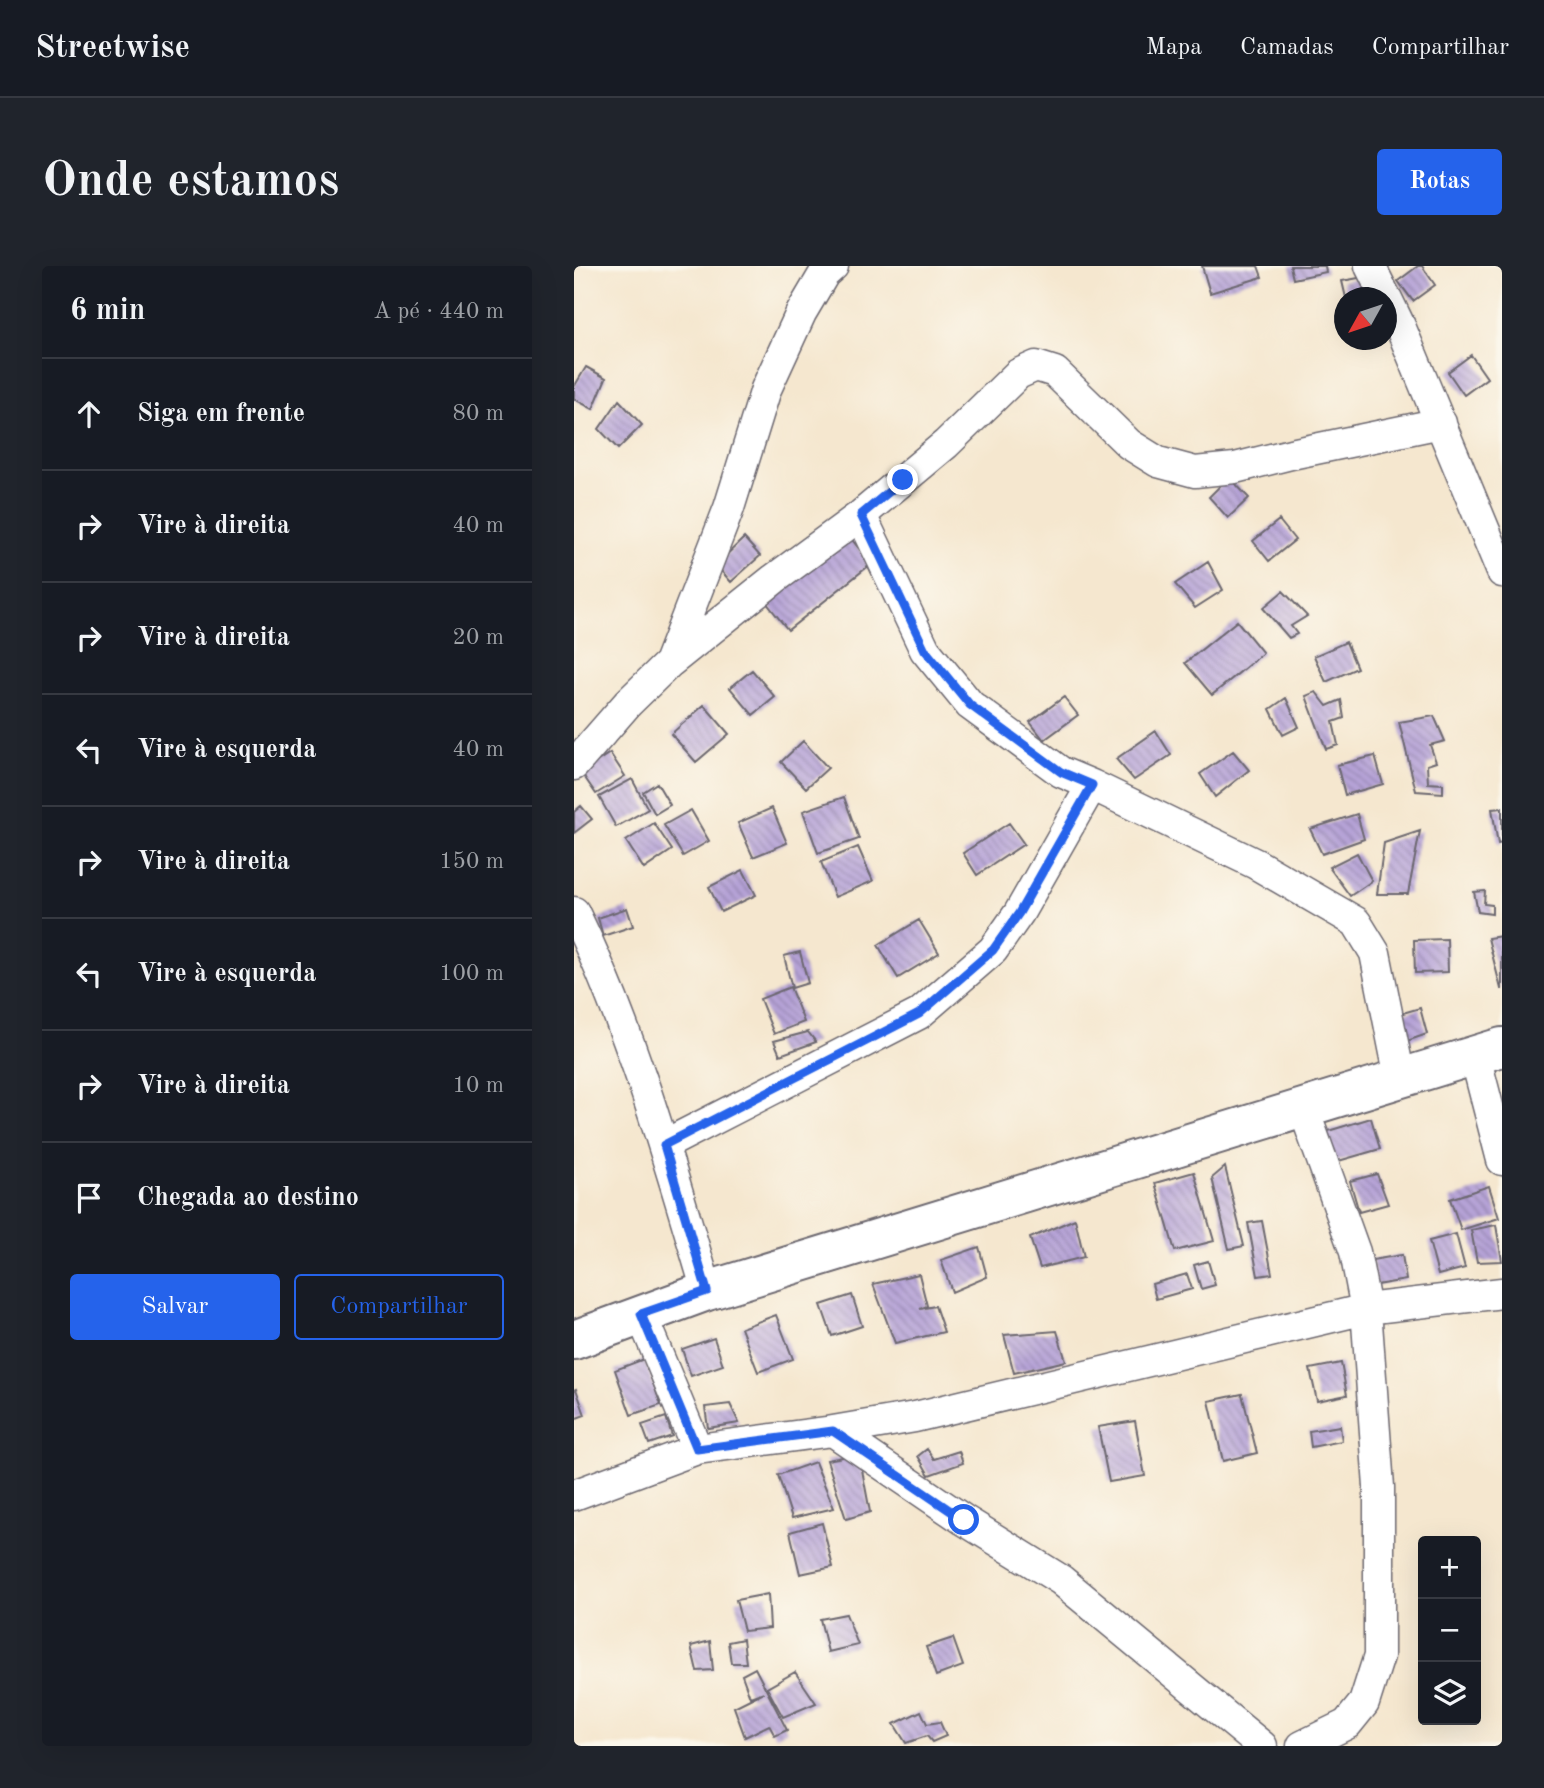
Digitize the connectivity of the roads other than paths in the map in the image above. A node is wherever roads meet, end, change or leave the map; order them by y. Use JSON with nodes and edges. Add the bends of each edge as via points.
{"nodes":[{"id":1,"x":832,"y":266,"type":"edge"},
{"id":2,"x":1370,"y":266,"type":"edge"},
{"id":3,"x":1380,"y":287,"type":"edge"},
{"id":4,"x":1397,"y":323,"type":"edge"},
{"id":5,"x":1441,"y":424,"type":"junction"},
{"id":6,"x":861,"y":515,"type":"junction"},
{"id":7,"x":1502,"y":572,"type":"edge"},
{"id":8,"x":668,"y":663,"type":"junction"},
{"id":9,"x":574,"y":765,"type":"edge"},
{"id":10,"x":1092,"y":785,"type":"junction"},
{"id":11,"x":574,"y":912,"type":"edge"},
{"id":12,"x":1488,"y":1051,"type":"edge"},
{"id":13,"x":1401,"y":1077,"type":"junction"},
{"id":14,"x":1303,"y":1107,"type":"junction"},
{"id":15,"x":664,"y":1145,"type":"junction"},
{"id":16,"x":1502,"y":1160,"type":"edge"},
{"id":17,"x":707,"y":1291,"type":"junction"},
{"id":18,"x":1502,"y":1293,"type":"edge"},
{"id":19,"x":1366,"y":1309,"type":"junction"},
{"id":20,"x":641,"y":1314,"type":"junction"},
{"id":21,"x":576,"y":1336,"type":"edge"},
{"id":22,"x":833,"y":1431,"type":"junction"},
{"id":23,"x":697,"y":1449,"type":"junction"},
{"id":24,"x":574,"y":1494,"type":"edge"},
{"id":25,"x":1262,"y":1746,"type":"edge"},
{"id":26,"x":1302,"y":1746,"type":"edge"}],
"edges":[{"from":1,"to":8,"type":"street","via":[[801,313],[766,389],[729,508]]},
{"from":2,"to":3,"type":"street"},
{"from":4,"to":5,"type":"street"},
{"from":5,"to":6,"type":"street","via":[[1235,468],[1195,472],[1158,463],[1129,444],[1055,372],[1035,366],[1018,374],[946,444]]},
{"from":5,"to":7,"type":"street"},
{"from":6,"to":8,"type":"street"},
{"from":6,"to":10,"type":"street","via":[[925,650],[970,705],[1061,772]]},
{"from":8,"to":9,"type":"street"},
{"from":10,"to":13,"type":"street","via":[[1256,864],[1356,922],[1375,953]]},
{"from":10,"to":15,"type":"street","via":[[993,950],[919,1014]]},
{"from":11,"to":15,"type":"street","via":[[602,969]]},
{"from":12,"to":13,"type":"main road"},
{"from":12,"to":16,"type":"street"},
{"from":13,"to":14,"type":"main road"},
{"from":14,"to":17,"type":"main road"},
{"from":14,"to":19,"type":"street","via":[[1355,1252]]},
{"from":15,"to":17,"type":"street"},
{"from":17,"to":20,"type":"main road"},
{"from":18,"to":19,"type":"street"},
{"from":19,"to":22,"type":"street","via":[[915,1417]]},
{"from":19,"to":26,"type":"street","via":[[1378,1487],[1378,1656],[1364,1703],[1347,1724]]},
{"from":20,"to":21,"type":"main road"},
{"from":20,"to":23,"type":"street"},
{"from":22,"to":23,"type":"street"},
{"from":22,"to":25,"type":"street","via":[[1060,1580]]},
{"from":23,"to":24,"type":"street"}]}
